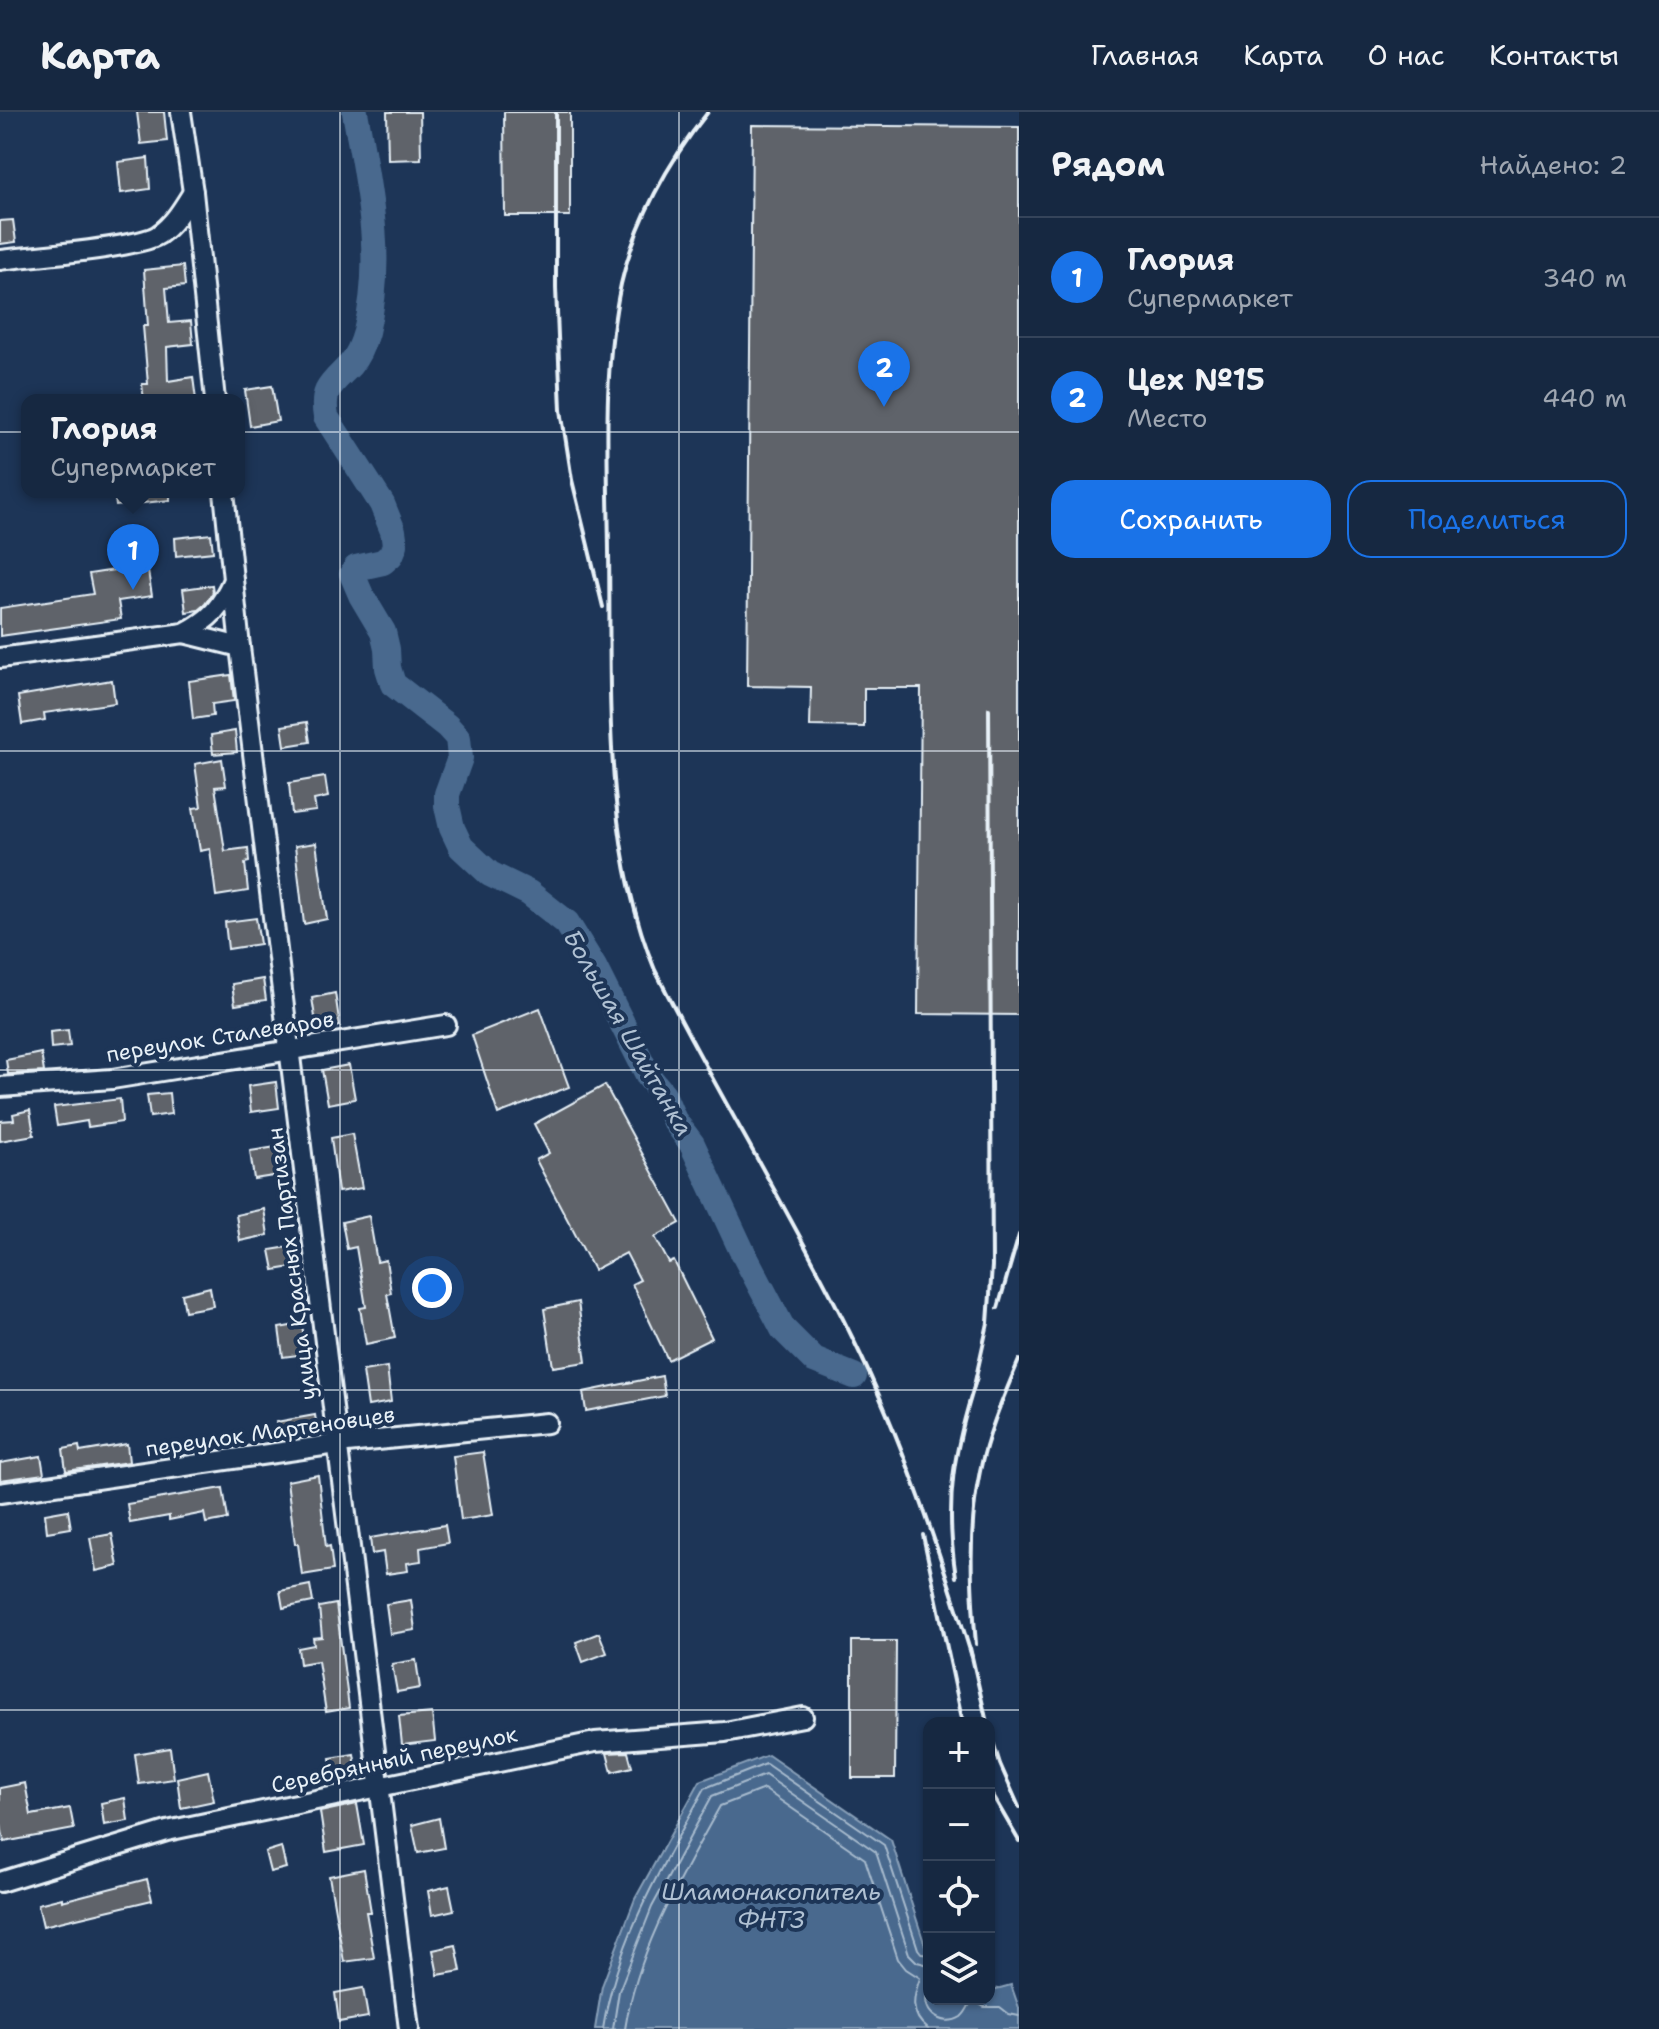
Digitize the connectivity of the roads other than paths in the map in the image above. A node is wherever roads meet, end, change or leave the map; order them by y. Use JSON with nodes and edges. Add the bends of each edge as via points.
{"nodes":[{"id":1,"x":181,"y":112,"type":"edge"},
{"id":2,"x":193,"y":192,"type":"junction"},
{"id":3,"x":0,"y":260,"type":"edge"},
{"id":4,"x":214,"y":394,"type":"edge"},
{"id":5,"x":225,"y":498,"type":"edge"},
{"id":6,"x":233,"y":580,"type":"junction"},
{"id":7,"x":184,"y":633,"type":"junction"},
{"id":8,"x":240,"y":647,"type":"junction"},
{"id":9,"x":0,"y":658,"type":"edge"},
{"id":10,"x":446,"y":1025,"type":"dead end"},
{"id":11,"x":290,"y":1049,"type":"junction"},
{"id":12,"x":0,"y":1087,"type":"edge"},
{"id":13,"x":547,"y":1423,"type":"dead end"},
{"id":14,"x":337,"y":1444,"type":"junction"},
{"id":15,"x":0,"y":1493,"type":"edge"},
{"id":16,"x":803,"y":1717,"type":"dead end"},
{"id":17,"x":378,"y":1787,"type":"junction"},
{"id":18,"x":0,"y":1882,"type":"edge"},
{"id":19,"x":409,"y":2029,"type":"edge"}],
"edges":[{"from":1,"to":2,"type":"street"},
{"from":2,"to":3,"type":"street","via":[[156,236]]},
{"from":2,"to":4,"type":"street"},
{"from":5,"to":6,"type":"street","name":"улица Красных Партизан"},
{"from":6,"to":7,"type":"street","via":[[206,622]]},
{"from":6,"to":8,"type":"street","name":"улица Красных Партизан"},
{"from":7,"to":8,"type":"street"},
{"from":7,"to":9,"type":"street"},
{"from":8,"to":11,"type":"street","name":"улица Красных Партизан"},
{"from":10,"to":11,"type":"street","name":"переулок Сталеваров"},
{"from":11,"to":12,"type":"street","name":"переулок Сталеваров","via":[[112,1079]]},
{"from":11,"to":14,"type":"street","name":"улица Красных Партизан"},
{"from":13,"to":14,"type":"street","name":"переулок Мартеновцев"},
{"from":14,"to":15,"type":"street","name":"переулок Мартеновцев"},
{"from":14,"to":17,"type":"street","name":"улица Красных Партизан"},
{"from":16,"to":17,"type":"street","name":"Серебрянный переулок","via":[[725,1732],[595,1742]]},
{"from":17,"to":18,"type":"street","name":"Серебрянный переулок","via":[[167,1831]]},
{"from":17,"to":19,"type":"street","name":"улица Красных Партизан"}]}
